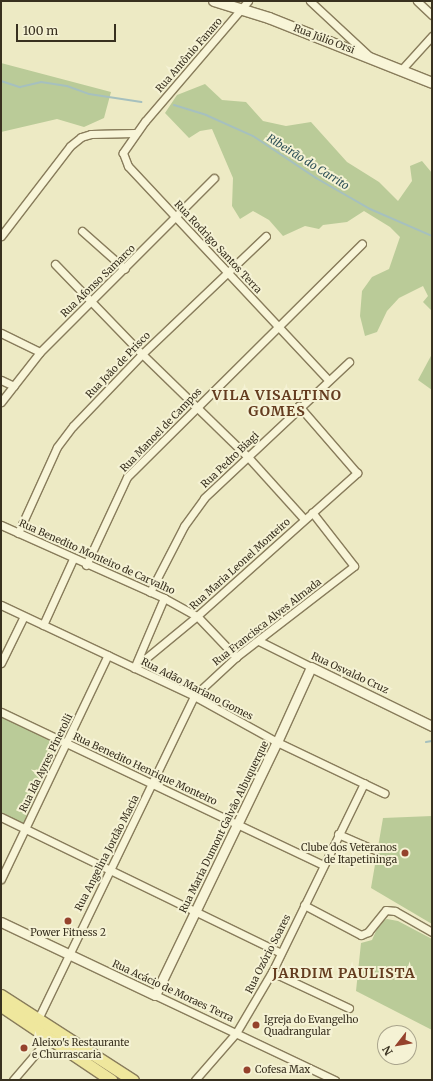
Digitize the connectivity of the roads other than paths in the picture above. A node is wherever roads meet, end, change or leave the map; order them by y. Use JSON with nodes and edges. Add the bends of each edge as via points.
{"nodes":[{"id":1,"x":214,"y":1,"type":"edge"},
{"id":2,"x":248,"y":1,"type":"edge"},
{"id":3,"x":310,"y":1,"type":"edge"},
{"id":4,"x":417,"y":1,"type":"edge"},
{"id":5,"x":241,"y":9,"type":"junction"},
{"id":6,"x":432,"y":15,"type":"edge"},
{"id":7,"x":432,"y":36,"type":"edge"},
{"id":8,"x":372,"y":58,"type":"junction"},
{"id":9,"x":402,"y":69,"type":"junction"},
{"id":10,"x":432,"y":83,"type":"edge"},
{"id":11,"x":145,"y":121,"type":"joint"},
{"id":12,"x":135,"y":133,"type":"junction"},
{"id":13,"x":214,"y":178,"type":"dead end"},
{"id":14,"x":177,"y":218,"type":"junction"},
{"id":15,"x":82,"y":231,"type":"dead end"},
{"id":16,"x":1,"y":236,"type":"edge"},
{"id":17,"x":266,"y":236,"type":"dead end"},
{"id":18,"x":362,"y":244,"type":"dead end"},
{"id":19,"x":56,"y":264,"type":"dead end"},
{"id":20,"x":125,"y":269,"type":"junction"},
{"id":21,"x":228,"y":271,"type":"junction"},
{"id":22,"x":91,"y":302,"type":"junction"},
{"id":23,"x":279,"y":326,"type":"junction"},
{"id":24,"x":1,"y":333,"type":"edge"},
{"id":25,"x":40,"y":352,"type":"junction"},
{"id":26,"x":142,"y":354,"type":"junction"},
{"id":27,"x":349,"y":362,"type":"dead end"},
{"id":28,"x":1,"y":380,"type":"edge"},
{"id":29,"x":328,"y":380,"type":"junction"},
{"id":30,"x":14,"y":386,"type":"junction"},
{"id":31,"x":1,"y":402,"type":"edge"},
{"id":32,"x":299,"y":406,"type":"junction"},
{"id":33,"x":198,"y":407,"type":"junction"},
{"id":34,"x":248,"y":457,"type":"junction"},
{"id":35,"x":312,"y":512,"type":"junction"},
{"id":36,"x":304,"y":519,"type":"junction"},
{"id":37,"x":1,"y":525,"type":"edge"},
{"id":38,"x":18,"y":533,"type":"junction"},
{"id":39,"x":73,"y":559,"type":"junction"},
{"id":40,"x":86,"y":565,"type":"junction"},
{"id":41,"x":150,"y":592,"type":"junction"},
{"id":42,"x":164,"y":598,"type":"junction"},
{"id":43,"x":1,"y":605,"type":"edge"},
{"id":44,"x":24,"y":616,"type":"junction"},
{"id":45,"x":197,"y":616,"type":"junction"},
{"id":46,"x":43,"y":625,"type":"junction"},
{"id":47,"x":259,"y":641,"type":"junction"},
{"id":48,"x":144,"y":647,"type":"junction"},
{"id":49,"x":152,"y":653,"type":"junction"},
{"id":50,"x":108,"y":655,"type":"junction"},
{"id":51,"x":236,"y":657,"type":"junction"},
{"id":52,"x":1,"y":663,"type":"edge"},
{"id":53,"x":310,"y":667,"type":"junction"},
{"id":54,"x":134,"y":668,"type":"junction"},
{"id":55,"x":194,"y":696,"type":"junction"},
{"id":56,"x":1,"y":712,"type":"edge"},
{"id":57,"x":432,"y":726,"type":"edge"},
{"id":58,"x":277,"y":742,"type":"junction"},
{"id":59,"x":67,"y":744,"type":"junction"},
{"id":60,"x":153,"y":784,"type":"junction"},
{"id":61,"x":364,"y":784,"type":"junction"},
{"id":62,"x":384,"y":793,"type":"dead end"},
{"id":63,"x":1,"y":817,"type":"edge"},
{"id":64,"x":238,"y":824,"type":"junction"},
{"id":65,"x":26,"y":829,"type":"junction"},
{"id":66,"x":338,"y":834,"type":"junction"},
{"id":67,"x":375,"y":850,"type":"dead end"},
{"id":68,"x":323,"y":865,"type":"junction"},
{"id":69,"x":110,"y":870,"type":"junction"},
{"id":70,"x":1,"y":879,"type":"edge"},
{"id":71,"x":304,"y":905,"type":"junction"},
{"id":72,"x":195,"y":911,"type":"junction"},
{"id":73,"x":1,"y":922,"type":"edge"},
{"id":74,"x":432,"y":932,"type":"edge"},
{"id":75,"x":281,"y":953,"type":"junction"},
{"id":76,"x":68,"y":954,"type":"junction"},
{"id":77,"x":272,"y":972,"type":"junction"},
{"id":78,"x":1,"y":995,"type":"edge"},
{"id":79,"x":155,"y":995,"type":"junction"},
{"id":80,"x":1,"y":1006,"type":"edge"},
{"id":81,"x":349,"y":1008,"type":"dead end"},
{"id":82,"x":38,"y":1019,"type":"junction"},
{"id":83,"x":236,"y":1033,"type":"junction"},
{"id":84,"x":49,"y":1038,"type":"junction"},
{"id":85,"x":13,"y":1080,"type":"edge"},
{"id":86,"x":111,"y":1080,"type":"edge"},
{"id":87,"x":133,"y":1080,"type":"edge"},
{"id":88,"x":196,"y":1080,"type":"edge"},
{"id":89,"x":335,"y":1080,"type":"edge"}],
"edges":[{"from":1,"to":5,"type":"main road","name":"Rua Júlio Orsi"},
{"from":2,"to":5,"type":"street","name":"Rua Antônio Fanaro"},
{"from":3,"to":8,"type":"street"},
{"from":4,"to":6,"type":"street"},
{"from":5,"to":8,"type":"main road","name":"Rua Júlio Orsi"},
{"from":5,"to":11,"type":"street","name":"Rua Antônio Fanaro"},
{"from":7,"to":9,"type":"street"},
{"from":8,"to":9,"type":"main road","name":"Rua Júlio Orsi"},
{"from":9,"to":10,"type":"main road","name":"Rua Júlio Orsi"},
{"from":11,"to":12,"type":"street","name":"Rua Rodrigo Santos Terra"},
{"from":12,"to":14,"type":"street","name":"Rua Rodrigo Santos Terra","via":[[123,153],[128,166]]},
{"from":12,"to":16,"type":"street","via":[[92,134],[81,137],[70,146]]},
{"from":13,"to":14,"type":"street","name":"Rua Afonso Samarco"},
{"from":14,"to":20,"type":"street","name":"Rua Afonso Samarco"},
{"from":14,"to":21,"type":"street","name":"Rua Rodrigo Santos Terra"},
{"from":15,"to":20,"type":"street"},
{"from":17,"to":21,"type":"street","name":"Rua João de Prisco"},
{"from":18,"to":23,"type":"street","name":"Rua Manoel de Campos"},
{"from":19,"to":22,"type":"street"},
{"from":20,"to":22,"type":"street","name":"Rua Afonso Samarco"},
{"from":21,"to":23,"type":"street","name":"Rua Rodrigo Santos Terra"},
{"from":21,"to":26,"type":"street","name":"Rua João de Prisco"},
{"from":22,"to":25,"type":"street","name":"Rua Afonso Samarco"},
{"from":22,"to":26,"type":"street"},
{"from":23,"to":29,"type":"street","name":"Rua Rodrigo Santos Terra"},
{"from":23,"to":33,"type":"street","name":"Rua Manoel de Campos"},
{"from":24,"to":25,"type":"street"},
{"from":25,"to":30,"type":"street","name":"Rua Afonso Samarco"},
{"from":26,"to":33,"type":"street"},
{"from":26,"to":38,"type":"street","name":"Rua João de Prisco","via":[[73,426],[57,447]]},
{"from":27,"to":29,"type":"street","name":"Rua Pedro Biagi"},
{"from":28,"to":30,"type":"street"},
{"from":29,"to":32,"type":"street","name":"Rua Pedro Biagi"},
{"from":30,"to":31,"type":"street","name":"Rua Afonso Samarco"},
{"from":32,"to":34,"type":"street","name":"Rua Pedro Biagi"},
{"from":32,"to":35,"type":"street","name":"Rua Maria Leonel Monteiro","via":[[357,473]]},
{"from":33,"to":34,"type":"street"},
{"from":33,"to":40,"type":"street","name":"Rua Manoel de Campos","via":[[127,477]]},
{"from":34,"to":36,"type":"street"},
{"from":34,"to":41,"type":"street","name":"Rua Pedro Biagi","via":[[193,511]]},
{"from":35,"to":36,"type":"street","name":"Rua Maria Leonel Monteiro"},
{"from":35,"to":47,"type":"street","name":"Rua Francisca Alves Almada","via":[[354,566]]},
{"from":36,"to":45,"type":"street","name":"Rua Maria Leonel Monteiro"},
{"from":37,"to":38,"type":"street","name":"Rua Benedito Monteiro de Carvalho"},
{"from":38,"to":39,"type":"street","name":"Rua Benedito Monteiro de Carvalho"},
{"from":39,"to":40,"type":"street","name":"Rua Benedito Monteiro de Carvalho"},
{"from":39,"to":46,"type":"street"},
{"from":40,"to":41,"type":"street","name":"Rua Benedito Monteiro de Carvalho"},
{"from":41,"to":42,"type":"street","name":"Rua Benedito Monteiro de Carvalho"},
{"from":42,"to":45,"type":"street","name":"Rua Benedito Monteiro de Carvalho"},
{"from":42,"to":48,"type":"street"},
{"from":43,"to":44,"type":"street","name":"Rua Adão Mariano Gomes"},
{"from":44,"to":46,"type":"street","name":"Rua Adão Mariano Gomes"},
{"from":44,"to":52,"type":"street"},
{"from":45,"to":49,"type":"street","name":"Rua Maria Leonel Monteiro"},
{"from":45,"to":51,"type":"street","name":"Rua Benedito Monteiro de Carvalho"},
{"from":46,"to":50,"type":"street","name":"Rua Adão Mariano Gomes"},
{"from":47,"to":51,"type":"street","name":"Rua Francisca Alves Almada"},
{"from":47,"to":53,"type":"street","name":"Rua Osvaldo Cruz"},
{"from":48,"to":49,"type":"street"},
{"from":48,"to":54,"type":"street"},
{"from":49,"to":54,"type":"street","name":"Rua Maria Leonel Monteiro"},
{"from":50,"to":54,"type":"street","name":"Rua Adão Mariano Gomes"},
{"from":50,"to":59,"type":"street","name":"Rua Ida Ayres Pinerolli"},
{"from":51,"to":55,"type":"street","name":"Rua Francisca Alves Almada"},
{"from":53,"to":57,"type":"street","name":"Rua Osvaldo Cruz"},
{"from":53,"to":58,"type":"street","name":"Rua Maria Dumont Galvão Albuquerque"},
{"from":54,"to":55,"type":"street","name":"Rua Adão Mariano Gomes"},
{"from":55,"to":58,"type":"street","name":"Rua Adão Mariano Gomes"},
{"from":55,"to":60,"type":"street","name":"Rua Angelina Jordão Macia"},
{"from":56,"to":59,"type":"street","name":"Rua Benedito Henrique Monteiro"},
{"from":58,"to":61,"type":"street","name":"Rua Adão Mariano Gomes"},
{"from":58,"to":64,"type":"street","name":"Rua Maria Dumont Galvão Albuquerque"},
{"from":59,"to":60,"type":"street","name":"Rua Benedito Henrique Monteiro"},
{"from":59,"to":65,"type":"street","name":"Rua Ida Ayres Pinerolli"},
{"from":60,"to":64,"type":"street","name":"Rua Benedito Henrique Monteiro"},
{"from":60,"to":69,"type":"street","name":"Rua Angelina Jordão Macia"},
{"from":61,"to":62,"type":"street","name":"Rua Adão Mariano Gomes"},
{"from":61,"to":66,"type":"street","name":"Rua Ozório Soares"},
{"from":63,"to":65,"type":"street"},
{"from":64,"to":68,"type":"street","name":"Rua Benedito Henrique Monteiro"},
{"from":64,"to":72,"type":"street","name":"Rua Maria Dumont Galvão Albuquerque"},
{"from":65,"to":69,"type":"street"},
{"from":65,"to":70,"type":"street","name":"Rua Ida Ayres Pinerolli"},
{"from":66,"to":67,"type":"street"},
{"from":66,"to":68,"type":"street","name":"Rua Ozório Soares"},
{"from":68,"to":71,"type":"street","name":"Rua Ozório Soares"},
{"from":69,"to":72,"type":"street"},
{"from":69,"to":76,"type":"street","name":"Rua Angelina Jordão Macia"},
{"from":71,"to":74,"type":"street","via":[[361,935],[368,932],[386,910],[395,911]]},
{"from":71,"to":75,"type":"street","name":"Rua Ozório Soares"},
{"from":72,"to":75,"type":"street"},
{"from":72,"to":79,"type":"street","name":"Rua Maria Dumont Galvão Albuquerque"},
{"from":73,"to":76,"type":"street","name":"Rua Acácio de Moraes Terra"},
{"from":75,"to":77,"type":"street","name":"Rua Ozório Soares"},
{"from":76,"to":79,"type":"street","name":"Rua Acácio de Moraes Terra"},
{"from":76,"to":82,"type":"street","name":"Rua Angelina Jordão Macia"},
{"from":77,"to":81,"type":"street"},
{"from":77,"to":83,"type":"street","name":"Rua Ozório Soares"},
{"from":78,"to":82,"type":"main road"},
{"from":79,"to":83,"type":"street","name":"Rua Acácio de Moraes Terra"},
{"from":80,"to":84,"type":"main road"},
{"from":82,"to":87,"type":"main road"},
{"from":83,"to":88,"type":"street","name":"Rua Ozório Soares"},
{"from":83,"to":89,"type":"street","name":"Rua Acácio de Moraes Terra"},
{"from":84,"to":85,"type":"street"},
{"from":84,"to":86,"type":"main road"}]}
